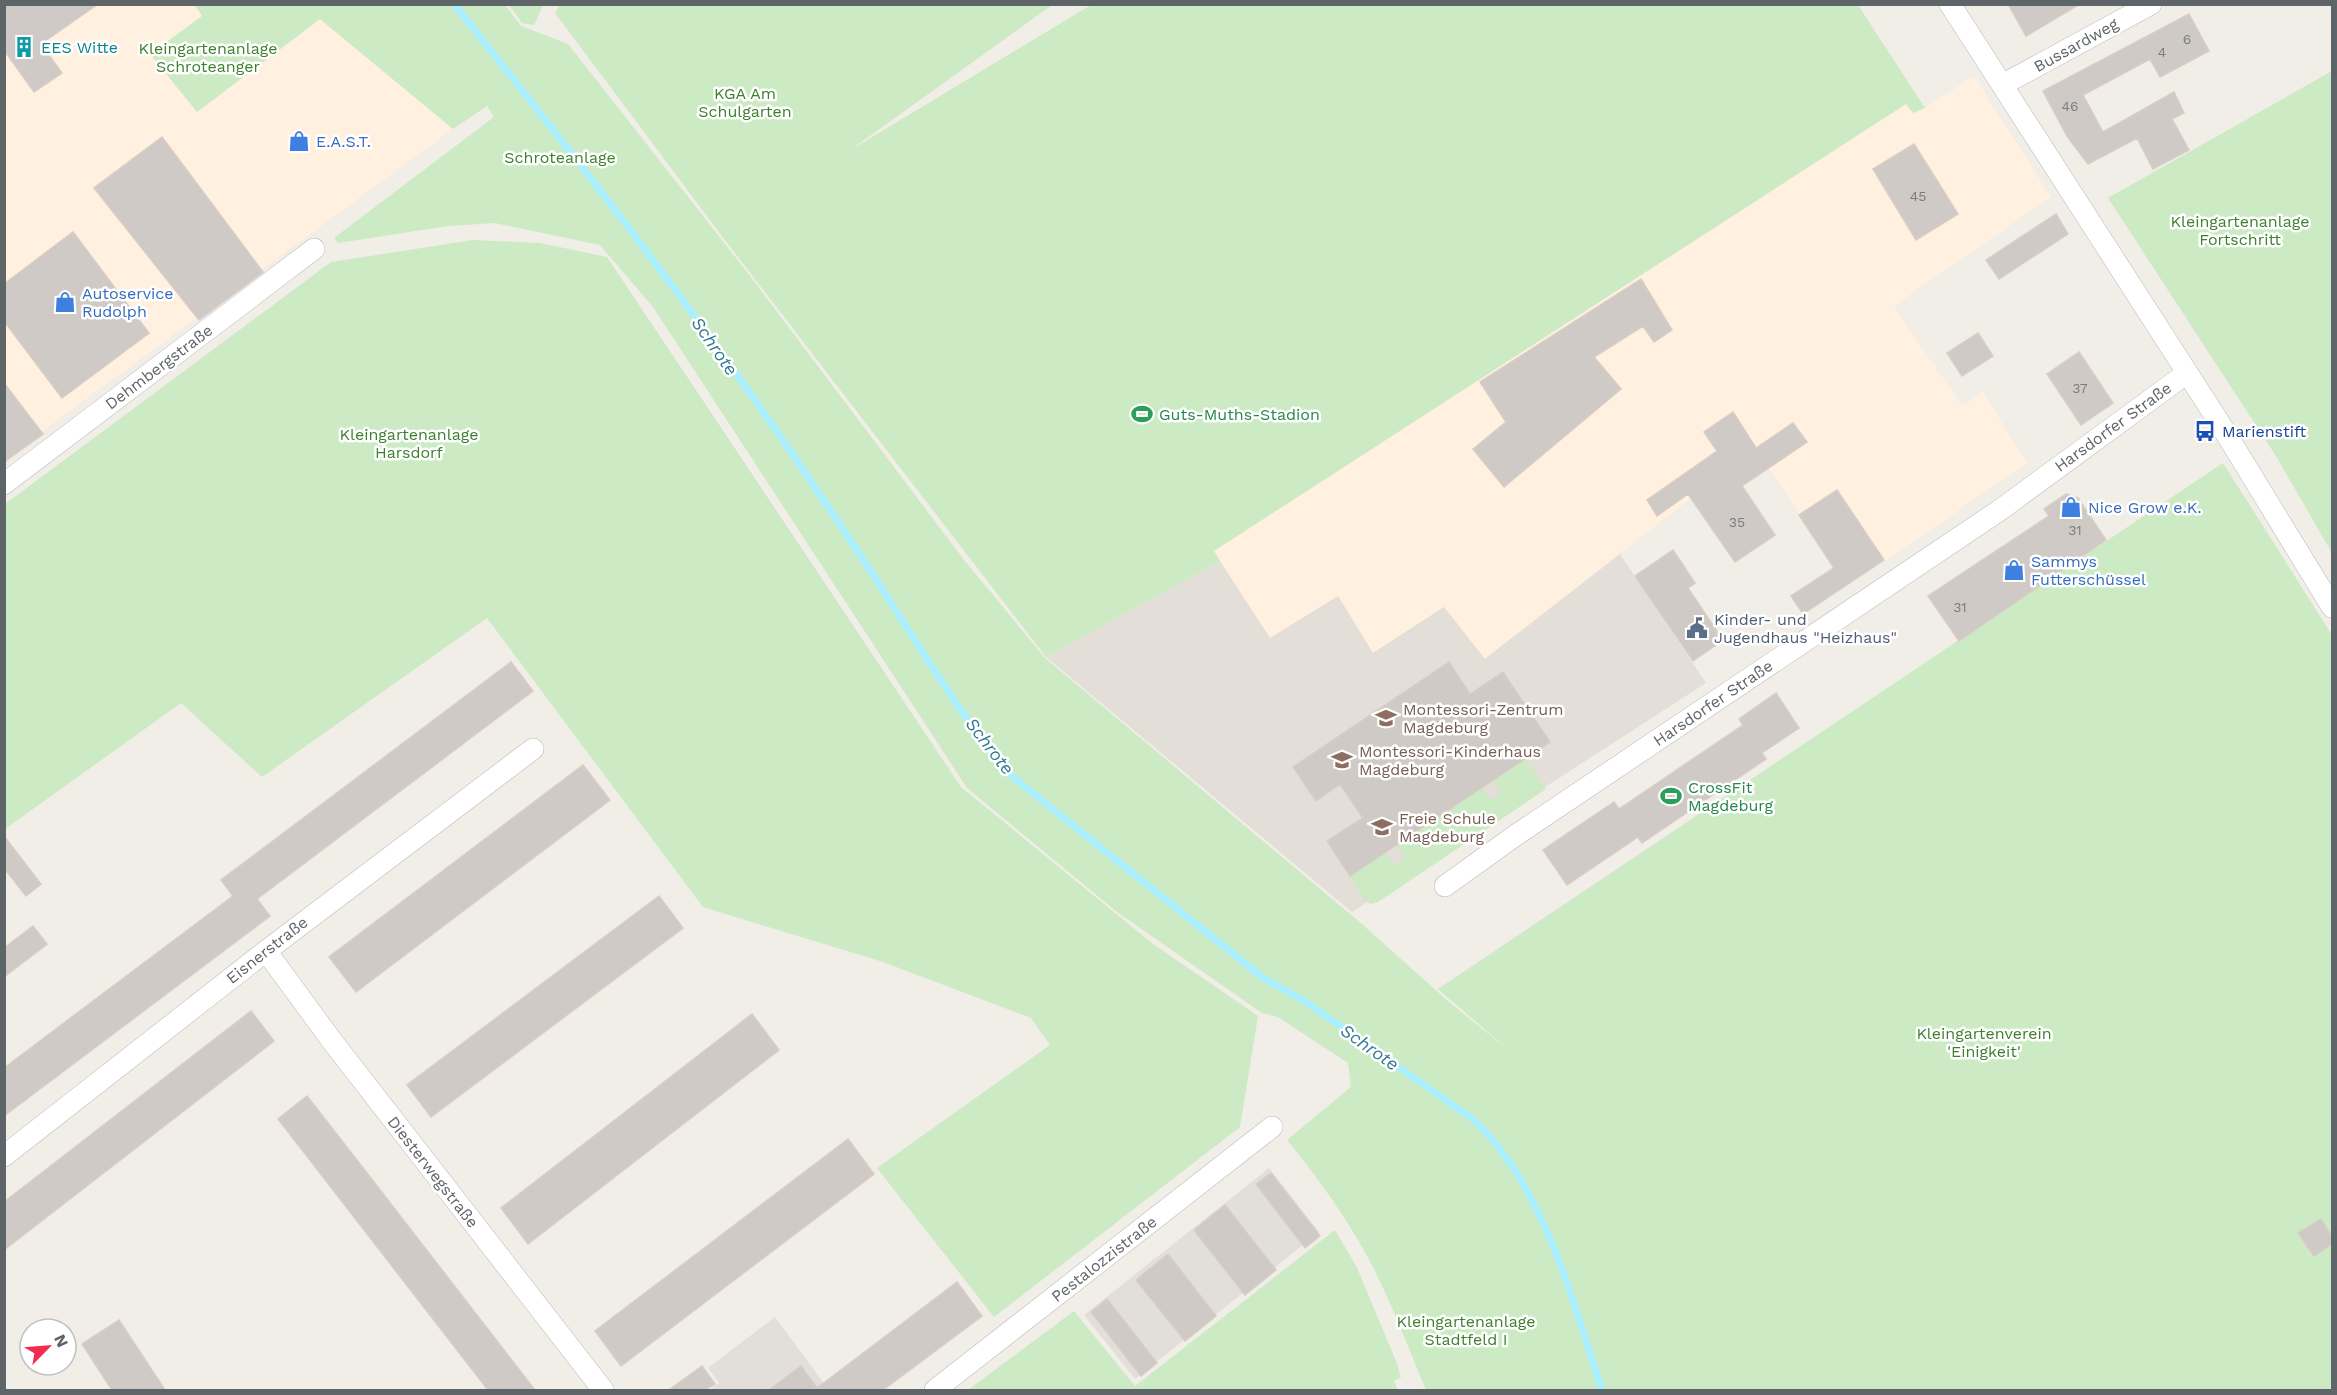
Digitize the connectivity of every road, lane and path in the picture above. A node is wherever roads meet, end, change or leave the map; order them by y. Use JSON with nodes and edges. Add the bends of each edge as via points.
{"nodes":[{"id":1,"x":1950,"y":4,"type":"edge"},
{"id":2,"x":2151,"y":4,"type":"edge"},
{"id":3,"x":2002,"y":85,"type":"junction"},
{"id":4,"x":314,"y":249,"type":"dead end"},
{"id":5,"x":2187,"y":373,"type":"junction"},
{"id":6,"x":4,"y":484,"type":"edge"},
{"id":7,"x":2332,"y":608,"type":"edge"},
{"id":8,"x":533,"y":749,"type":"dead end"},
{"id":9,"x":1444,"y":886,"type":"dead end"},
{"id":10,"x":266,"y":951,"type":"junction"},
{"id":11,"x":1272,"y":1127,"type":"dead end"},
{"id":12,"x":4,"y":1156,"type":"edge"},
{"id":13,"x":603,"y":1390,"type":"edge"},
{"id":14,"x":936,"y":1390,"type":"edge"}],
"edges":[{"from":1,"to":3,"type":"street","name":"Harsdorfer Straße"},
{"from":2,"to":3,"type":"street","name":"Bussardweg"},
{"from":3,"to":5,"type":"street","name":"Harsdorfer Straße"},
{"from":4,"to":6,"type":"street","name":"Dehmbergstraße"},
{"from":5,"to":7,"type":"street","name":"Harsdorfer Straße"},
{"from":5,"to":9,"type":"street","name":"Harsdorfer Straße","via":[[2000,510]]},
{"from":8,"to":10,"type":"street","name":"Eisnerstraße"},
{"from":10,"to":12,"type":"street","name":"Eisnerstraße"},
{"from":10,"to":13,"type":"street","name":"Diesterwegstraße"},
{"from":11,"to":14,"type":"street","name":"Pestalozzistraße"}]}
